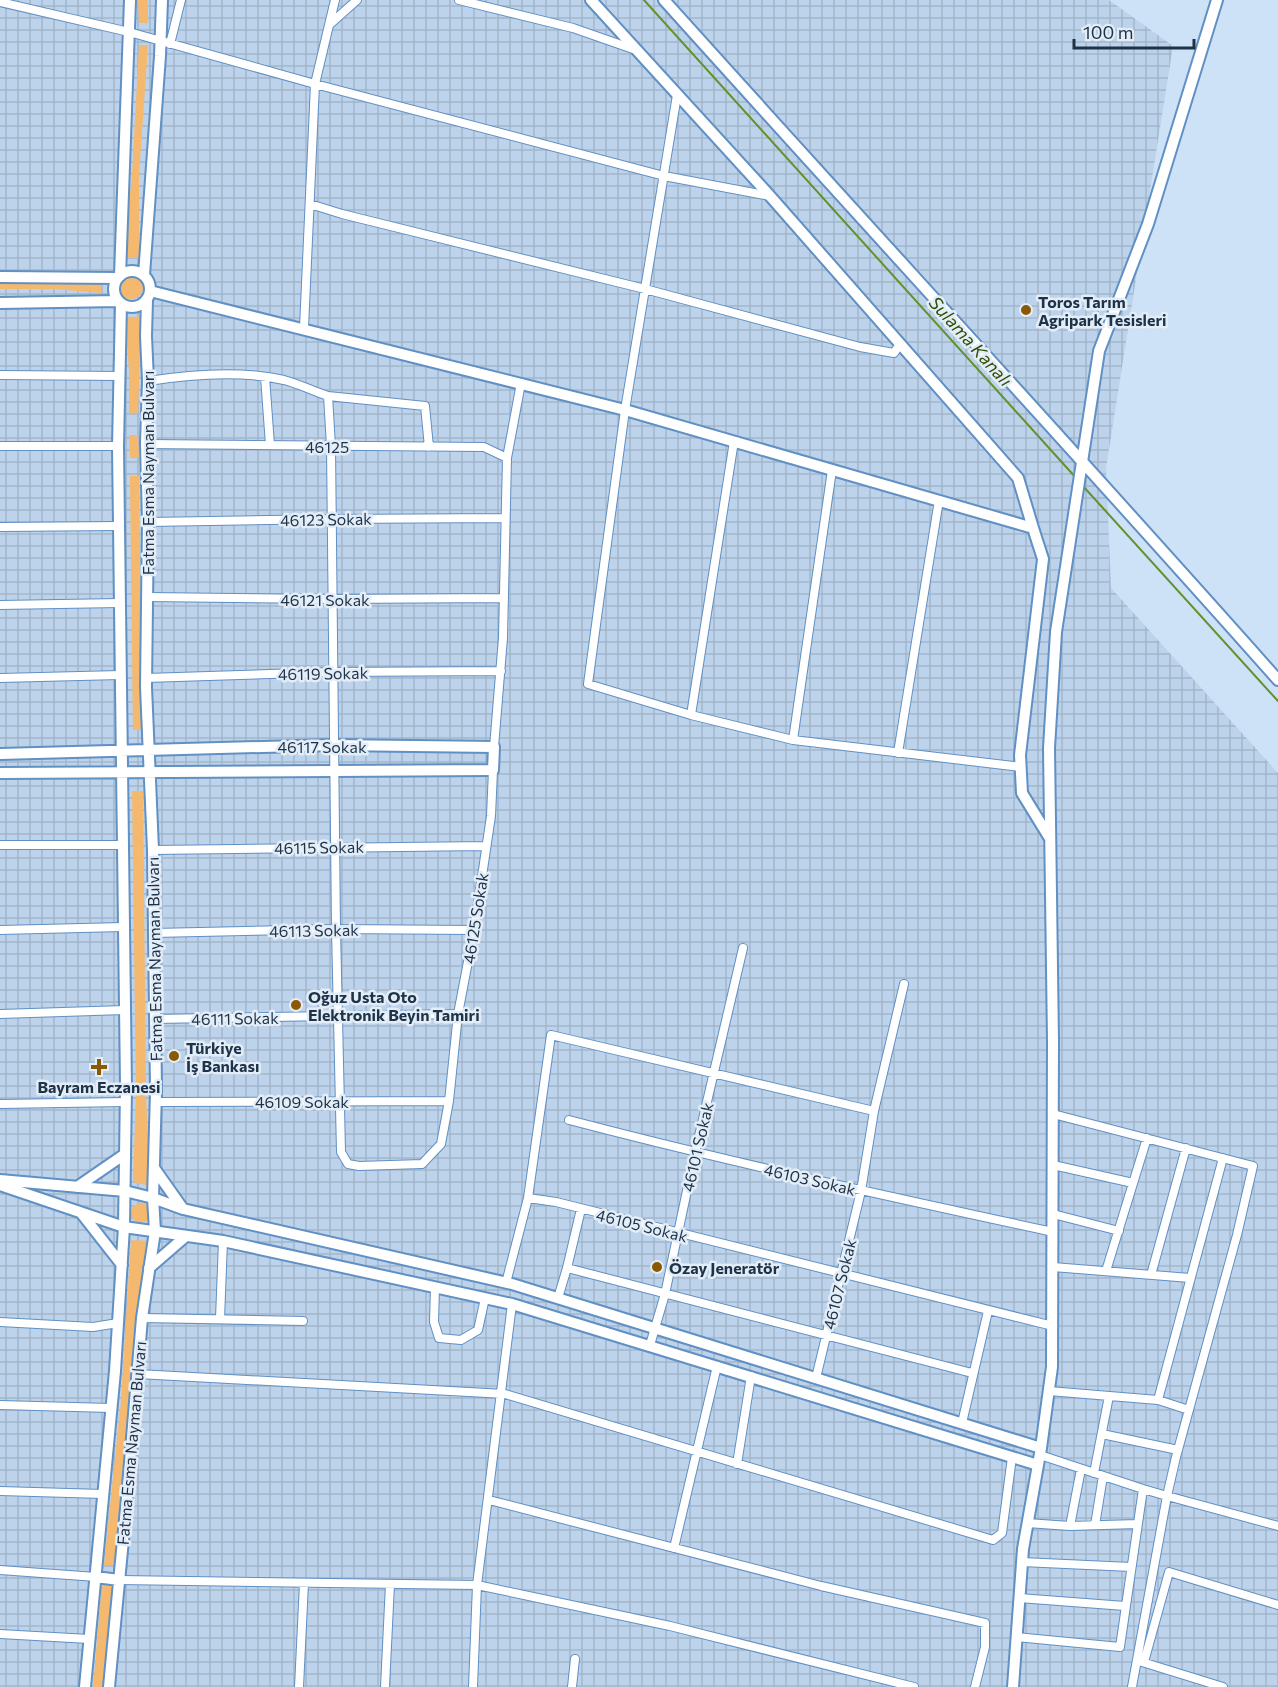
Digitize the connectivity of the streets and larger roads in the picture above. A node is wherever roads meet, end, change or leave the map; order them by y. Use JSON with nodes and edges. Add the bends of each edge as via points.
{"nodes":[{"id":1,"x":130,"y":0,"type":"edge"},
{"id":2,"x":162,"y":0,"type":"edge"},
{"id":3,"x":181,"y":0,"type":"edge"},
{"id":4,"x":335,"y":0,"type":"edge"},
{"id":5,"x":357,"y":0,"type":"edge"},
{"id":6,"x":459,"y":0,"type":"edge"},
{"id":7,"x":591,"y":0,"type":"edge"},
{"id":8,"x":664,"y":0,"type":"edge"},
{"id":9,"x":1217,"y":0,"type":"edge"},
{"id":10,"x":0,"y":2,"type":"edge"},
{"id":11,"x":329,"y":25,"type":"junction"},
{"id":12,"x":129,"y":32,"type":"junction"},
{"id":13,"x":165,"y":43,"type":"junction"},
{"id":14,"x":636,"y":50,"type":"junction"},
{"id":15,"x":315,"y":84,"type":"junction"},
{"id":16,"x":677,"y":95,"type":"junction"},
{"id":17,"x":664,"y":176,"type":"junction"},
{"id":18,"x":770,"y":196,"type":"junction"},
{"id":19,"x":310,"y":204,"type":"junction"},
{"id":20,"x":144,"y":275,"type":"junction"},
{"id":21,"x":0,"y":277,"type":"edge"},
{"id":22,"x":119,"y":277,"type":"junction"},
{"id":23,"x":645,"y":289,"type":"junction"},
{"id":24,"x":149,"y":295,"type":"junction"},
{"id":25,"x":120,"y":302,"type":"junction"},
{"id":26,"x":0,"y":303,"type":"edge"},
{"id":27,"x":304,"y":328,"type":"junction"},
{"id":28,"x":900,"y":344,"type":"junction"},
{"id":29,"x":0,"y":375,"type":"edge"},
{"id":30,"x":120,"y":376,"type":"junction"},
{"id":31,"x":265,"y":377,"type":"junction"},
{"id":32,"x":148,"y":381,"type":"junction"},
{"id":33,"x":521,"y":383,"type":"junction"},
{"id":34,"x":328,"y":396,"type":"junction"},
{"id":35,"x":626,"y":410,"type":"junction"},
{"id":36,"x":734,"y":441,"type":"junction"},
{"id":37,"x":146,"y":444,"type":"junction"},
{"id":38,"x":270,"y":445,"type":"junction"},
{"id":39,"x":0,"y":446,"type":"edge"},
{"id":40,"x":118,"y":446,"type":"junction"},
{"id":41,"x":331,"y":446,"type":"junction"},
{"id":42,"x":429,"y":447,"type":"junction"},
{"id":43,"x":507,"y":458,"type":"junction"},
{"id":44,"x":1082,"y":460,"type":"junction"},
{"id":45,"x":832,"y":470,"type":"junction"},
{"id":46,"x":939,"y":500,"type":"junction"},
{"id":47,"x":505,"y":518,"type":"junction"},
{"id":48,"x":330,"y":519,"type":"junction"},
{"id":49,"x":148,"y":522,"type":"junction"},
{"id":50,"x":119,"y":526,"type":"junction"},
{"id":51,"x":0,"y":527,"type":"edge"},
{"id":52,"x":1033,"y":528,"type":"junction"},
{"id":53,"x":147,"y":597,"type":"junction"},
{"id":54,"x":504,"y":598,"type":"junction"},
{"id":55,"x":332,"y":599,"type":"junction"},
{"id":56,"x":120,"y":603,"type":"junction"},
{"id":57,"x":0,"y":605,"type":"edge"},
{"id":58,"x":501,"y":671,"type":"junction"},
{"id":59,"x":332,"y":672,"type":"junction"},
{"id":60,"x":120,"y":675,"type":"junction"},
{"id":61,"x":0,"y":678,"type":"edge"},
{"id":62,"x":146,"y":678,"type":"junction"},
{"id":63,"x":1278,"y":680,"type":"edge"},
{"id":64,"x":691,"y":715,"type":"junction"},
{"id":65,"x":793,"y":740,"type":"junction"},
{"id":66,"x":333,"y":745,"type":"junction"},
{"id":67,"x":494,"y":747,"type":"junction"},
{"id":68,"x":150,"y":749,"type":"junction"},
{"id":69,"x":120,"y":752,"type":"junction"},
{"id":70,"x":898,"y":753,"type":"junction"},
{"id":71,"x":0,"y":754,"type":"edge"},
{"id":72,"x":1021,"y":767,"type":"junction"},
{"id":73,"x":493,"y":770,"type":"junction"},
{"id":74,"x":333,"y":771,"type":"junction"},
{"id":75,"x":121,"y":772,"type":"junction"},
{"id":76,"x":0,"y":773,"type":"edge"},
{"id":77,"x":151,"y":773,"type":"junction"},
{"id":78,"x":1049,"y":837,"type":"junction"},
{"id":79,"x":0,"y":845,"type":"edge"},
{"id":80,"x":123,"y":845,"type":"junction"},
{"id":81,"x":485,"y":846,"type":"junction"},
{"id":82,"x":334,"y":847,"type":"junction"},
{"id":83,"x":153,"y":850,"type":"junction"},
{"id":84,"x":123,"y":927,"type":"junction"},
{"id":85,"x":336,"y":929,"type":"junction"},
{"id":86,"x":0,"y":930,"type":"edge"},
{"id":87,"x":474,"y":930,"type":"junction"},
{"id":88,"x":154,"y":933,"type":"junction"},
{"id":89,"x":743,"y":948,"type":"dead end"},
{"id":90,"x":904,"y":984,"type":"dead end"},
{"id":91,"x":125,"y":1010,"type":"junction"},
{"id":92,"x":0,"y":1014,"type":"edge"},
{"id":93,"x":459,"y":1014,"type":"junction"},
{"id":94,"x":338,"y":1015,"type":"junction"},
{"id":95,"x":155,"y":1019,"type":"junction"},
{"id":96,"x":714,"y":1074,"type":"junction"},
{"id":97,"x":339,"y":1101,"type":"junction"},
{"id":98,"x":449,"y":1101,"type":"junction"},
{"id":99,"x":126,"y":1102,"type":"junction"},
{"id":100,"x":156,"y":1102,"type":"junction"},
{"id":101,"x":0,"y":1104,"type":"edge"},
{"id":102,"x":874,"y":1111,"type":"junction"},
{"id":103,"x":1053,"y":1114,"type":"junction"},
{"id":104,"x":568,"y":1120,"type":"dead end"},
{"id":105,"x":1148,"y":1138,"type":"junction"},
{"id":106,"x":1186,"y":1148,"type":"junction"},
{"id":107,"x":695,"y":1153,"type":"junction"},
{"id":108,"x":125,"y":1154,"type":"junction"},
{"id":109,"x":1223,"y":1158,"type":"junction"},
{"id":110,"x":1053,"y":1165,"type":"junction"},
{"id":111,"x":154,"y":1168,"type":"junction"},
{"id":112,"x":0,"y":1180,"type":"edge"},
{"id":113,"x":1134,"y":1183,"type":"junction"},
{"id":114,"x":0,"y":1185,"type":"edge"},
{"id":115,"x":77,"y":1187,"type":"junction"},
{"id":116,"x":124,"y":1191,"type":"junction"},
{"id":117,"x":861,"y":1191,"type":"junction"},
{"id":118,"x":153,"y":1198,"type":"junction"},
{"id":119,"x":528,"y":1198,"type":"junction"},
{"id":120,"x":183,"y":1209,"type":"junction"},
{"id":121,"x":581,"y":1209,"type":"junction"},
{"id":122,"x":82,"y":1214,"type":"junction"},
{"id":123,"x":1053,"y":1214,"type":"junction"},
{"id":124,"x":124,"y":1227,"type":"junction"},
{"id":125,"x":155,"y":1231,"type":"junction"},
{"id":126,"x":1119,"y":1231,"type":"junction"},
{"id":127,"x":1053,"y":1232,"type":"junction"},
{"id":128,"x":678,"y":1234,"type":"junction"},
{"id":129,"x":186,"y":1236,"type":"junction"},
{"id":130,"x":223,"y":1241,"type":"junction"},
{"id":131,"x":122,"y":1264,"type":"junction"},
{"id":132,"x":1053,"y":1267,"type":"junction"},
{"id":133,"x":149,"y":1268,"type":"junction"},
{"id":134,"x":567,"y":1268,"type":"junction"},
{"id":135,"x":1106,"y":1271,"type":"junction"},
{"id":136,"x":841,"y":1274,"type":"junction"},
{"id":137,"x":1151,"y":1275,"type":"junction"},
{"id":138,"x":1190,"y":1278,"type":"junction"},
{"id":139,"x":506,"y":1283,"type":"junction"},
{"id":140,"x":435,"y":1287,"type":"junction"},
{"id":141,"x":665,"y":1294,"type":"junction"},
{"id":142,"x":485,"y":1298,"type":"junction"},
{"id":143,"x":558,"y":1298,"type":"junction"},
{"id":144,"x":512,"y":1304,"type":"junction"},
{"id":145,"x":988,"y":1311,"type":"junction"},
{"id":146,"x":142,"y":1318,"type":"junction"},
{"id":147,"x":220,"y":1319,"type":"junction"},
{"id":148,"x":303,"y":1321,"type":"dead end"},
{"id":149,"x":0,"y":1322,"type":"edge"},
{"id":150,"x":118,"y":1323,"type":"junction"},
{"id":151,"x":1053,"y":1326,"type":"junction"},
{"id":152,"x":657,"y":1328,"type":"junction"},
{"id":153,"x":827,"y":1334,"type":"junction"},
{"id":154,"x":651,"y":1345,"type":"junction"},
{"id":155,"x":717,"y":1366,"type":"junction"},
{"id":156,"x":972,"y":1373,"type":"junction"},
{"id":157,"x":138,"y":1374,"type":"junction"},
{"id":158,"x":751,"y":1376,"type":"junction"},
{"id":159,"x":816,"y":1378,"type":"junction"},
{"id":160,"x":1049,"y":1391,"type":"junction"},
{"id":161,"x":501,"y":1395,"type":"junction"},
{"id":162,"x":1109,"y":1396,"type":"junction"},
{"id":163,"x":1158,"y":1400,"type":"junction"},
{"id":164,"x":0,"y":1405,"type":"edge"},
{"id":165,"x":111,"y":1408,"type":"junction"},
{"id":166,"x":1189,"y":1410,"type":"junction"},
{"id":167,"x":962,"y":1423,"type":"junction"},
{"id":168,"x":1102,"y":1434,"type":"junction"},
{"id":169,"x":696,"y":1450,"type":"junction"},
{"id":170,"x":1178,"y":1450,"type":"junction"},
{"id":171,"x":1039,"y":1456,"type":"junction"},
{"id":172,"x":1012,"y":1457,"type":"junction"},
{"id":173,"x":737,"y":1464,"type":"junction"},
{"id":174,"x":1081,"y":1469,"type":"junction"},
{"id":175,"x":1094,"y":1473,"type":"junction"},
{"id":176,"x":1103,"y":1476,"type":"junction"},
{"id":177,"x":1143,"y":1489,"type":"junction"},
{"id":178,"x":0,"y":1491,"type":"edge"},
{"id":179,"x":103,"y":1494,"type":"junction"},
{"id":180,"x":1167,"y":1496,"type":"junction"},
{"id":181,"x":489,"y":1500,"type":"junction"},
{"id":182,"x":1027,"y":1523,"type":"junction"},
{"id":183,"x":1137,"y":1524,"type":"junction"},
{"id":184,"x":1095,"y":1525,"type":"junction"},
{"id":185,"x":1070,"y":1526,"type":"junction"},
{"id":186,"x":1278,"y":1526,"type":"edge"},
{"id":187,"x":674,"y":1548,"type":"junction"},
{"id":188,"x":1022,"y":1562,"type":"junction"},
{"id":189,"x":1131,"y":1567,"type":"junction"},
{"id":190,"x":0,"y":1570,"type":"edge"},
{"id":191,"x":96,"y":1577,"type":"junction"},
{"id":192,"x":119,"y":1580,"type":"junction"},
{"id":193,"x":304,"y":1583,"type":"junction"},
{"id":194,"x":390,"y":1584,"type":"junction"},
{"id":195,"x":477,"y":1585,"type":"junction"},
{"id":196,"x":1019,"y":1598,"type":"junction"},
{"id":197,"x":1278,"y":1605,"type":"edge"},
{"id":198,"x":1125,"y":1606,"type":"junction"},
{"id":199,"x":0,"y":1634,"type":"edge"},
{"id":200,"x":1016,"y":1637,"type":"junction"},
{"id":201,"x":89,"y":1639,"type":"junction"},
{"id":202,"x":575,"y":1659,"type":"dead end"},
{"id":203,"x":1141,"y":1662,"type":"junction"},
{"id":204,"x":85,"y":1687,"type":"edge"},
{"id":205,"x":109,"y":1687,"type":"edge"},
{"id":206,"x":299,"y":1687,"type":"edge"},
{"id":207,"x":385,"y":1687,"type":"edge"},
{"id":208,"x":473,"y":1687,"type":"edge"},
{"id":209,"x":572,"y":1687,"type":"edge"},
{"id":210,"x":914,"y":1687,"type":"edge"},
{"id":211,"x":975,"y":1687,"type":"edge"},
{"id":212,"x":1012,"y":1687,"type":"edge"},
{"id":213,"x":1132,"y":1687,"type":"edge"},
{"id":214,"x":1223,"y":1687,"type":"edge"}],
"edges":[{"from":1,"to":12,"type":"street"},
{"from":2,"to":13,"type":"street"},
{"from":3,"to":13,"type":"street"},
{"from":4,"to":11,"type":"street"},
{"from":5,"to":11,"type":"street"},
{"from":6,"to":14,"type":"street","via":[[573,28]]},
{"from":7,"to":14,"type":"street"},
{"from":8,"to":44,"type":"street"},
{"from":9,"to":44,"type":"street","via":[[1148,224],[1099,351]]},
{"from":10,"to":12,"type":"street"},
{"from":11,"to":15,"type":"street"},
{"from":12,"to":13,"type":"street"},
{"from":12,"to":22,"type":"street"},
{"from":13,"to":15,"type":"street"},
{"from":13,"to":20,"type":"street"},
{"from":14,"to":16,"type":"street"},
{"from":15,"to":17,"type":"street"},
{"from":15,"to":19,"type":"street"},
{"from":16,"to":17,"type":"street"},
{"from":16,"to":18,"type":"street"},
{"from":17,"to":18,"type":"street"},
{"from":17,"to":23,"type":"street"},
{"from":18,"to":28,"type":"street"},
{"from":19,"to":23,"type":"street"},
{"from":19,"to":27,"type":"street"},
{"from":20,"to":22,"type":"street","via":[[129,271]]},
{"from":20,"to":24,"type":"street","via":[[150,285]]},
{"from":21,"to":22,"type":"street"},
{"from":22,"to":25,"type":"street","via":[[114,290]]},
{"from":23,"to":28,"type":"street","via":[[860,347],[894,352]]},
{"from":23,"to":35,"type":"street"},
{"from":24,"to":25,"type":"street","via":[[137,306]]},
{"from":24,"to":27,"type":"street"},
{"from":24,"to":32,"type":"street","name":"Fatma Esma Nayman Bulvarı"},
{"from":25,"to":26,"type":"street"},
{"from":25,"to":30,"type":"street","name":"Fatma Esma Nayman Bulvarı"},
{"from":27,"to":33,"type":"street"},
{"from":28,"to":52,"type":"street","via":[[1018,478]]},
{"from":29,"to":30,"type":"street"},
{"from":30,"to":40,"type":"street","name":"Fatma Esma Nayman Bulvarı"},
{"from":31,"to":32,"type":"street","via":[[222,374]]},
{"from":31,"to":34,"type":"street"},
{"from":31,"to":38,"type":"street"},
{"from":32,"to":37,"type":"street","name":"Fatma Esma Nayman Bulvarı"},
{"from":33,"to":35,"type":"street"},
{"from":33,"to":43,"type":"street"},
{"from":34,"to":41,"type":"street","name":"46125 Sokak"},
{"from":34,"to":42,"type":"street","via":[[425,406]]},
{"from":35,"to":36,"type":"street"},
{"from":35,"to":64,"type":"street","via":[[588,684]]},
{"from":36,"to":45,"type":"street"},
{"from":36,"to":64,"type":"street"},
{"from":37,"to":38,"type":"street","name":"46125"},
{"from":37,"to":49,"type":"street","name":"Fatma Esma Nayman Bulvarı"},
{"from":38,"to":41,"type":"street","name":"46125"},
{"from":39,"to":40,"type":"street"},
{"from":40,"to":50,"type":"street","name":"Fatma Esma Nayman Bulvarı"},
{"from":41,"to":42,"type":"street","name":"46125"},
{"from":41,"to":48,"type":"street","name":"46125 Sokak"},
{"from":42,"to":43,"type":"street","name":"46125","via":[[484,447]]},
{"from":43,"to":47,"type":"street"},
{"from":44,"to":63,"type":"street"},
{"from":44,"to":78,"type":"street","via":[[1056,632],[1048,748]]},
{"from":45,"to":46,"type":"street"},
{"from":45,"to":65,"type":"street"},
{"from":46,"to":52,"type":"street"},
{"from":46,"to":70,"type":"street"},
{"from":47,"to":48,"type":"street","name":"46123 Sokak"},
{"from":47,"to":54,"type":"street"},
{"from":48,"to":49,"type":"street","name":"46123 Sokak"},
{"from":48,"to":55,"type":"street","name":"46125 Sokak"},
{"from":49,"to":53,"type":"street","name":"Fatma Esma Nayman Bulvarı"},
{"from":50,"to":51,"type":"street"},
{"from":50,"to":56,"type":"street","name":"Fatma Esma Nayman Bulvarı"},
{"from":52,"to":72,"type":"street","via":[[1043,559]]},
{"from":53,"to":55,"type":"street","name":"46121 Sokak"},
{"from":53,"to":62,"type":"street","name":"Fatma Esma Nayman Bulvarı"},
{"from":54,"to":55,"type":"street","name":"46121 Sokak"},
{"from":54,"to":58,"type":"street"},
{"from":55,"to":59,"type":"street","name":"46125 Sokak"},
{"from":56,"to":57,"type":"street"},
{"from":56,"to":60,"type":"street","name":"Fatma Esma Nayman Bulvarı"},
{"from":58,"to":59,"type":"street","name":"46119 Sokak"},
{"from":58,"to":67,"type":"street"},
{"from":59,"to":62,"type":"street","name":"46119 Sokak"},
{"from":59,"to":66,"type":"street","name":"46125 Sokak"},
{"from":60,"to":61,"type":"street"},
{"from":60,"to":69,"type":"street","name":"Fatma Esma Nayman Bulvarı"},
{"from":62,"to":68,"type":"street","name":"Fatma Esma Nayman Bulvarı"},
{"from":64,"to":65,"type":"street"},
{"from":65,"to":70,"type":"street"},
{"from":66,"to":67,"type":"street","name":"46117 Sokak"},
{"from":66,"to":68,"type":"street","name":"46117 Sokak"},
{"from":66,"to":74,"type":"street","name":"46125 Sokak"},
{"from":67,"to":73,"type":"street"},
{"from":68,"to":69,"type":"street","name":"46117 Sokak"},
{"from":68,"to":77,"type":"street","name":"Fatma Esma Nayman Bulvarı"},
{"from":69,"to":71,"type":"street","name":"46117 Sokak"},
{"from":69,"to":75,"type":"street","name":"Fatma Esma Nayman Bulvarı"},
{"from":70,"to":72,"type":"street"},
{"from":72,"to":78,"type":"street","via":[[1022,793]]},
{"from":73,"to":74,"type":"street","name":"46117 Sokak"},
{"from":73,"to":81,"type":"street","name":"46125 Sokak"},
{"from":74,"to":77,"type":"street","name":"46117 Sokak"},
{"from":74,"to":82,"type":"street","name":"46125 Sokak"},
{"from":75,"to":76,"type":"street","name":"46117 Sokak"},
{"from":75,"to":77,"type":"street","name":"46117 Sokak"},
{"from":75,"to":80,"type":"street","name":"Fatma Esma Nayman Bulvarı"},
{"from":77,"to":83,"type":"street","name":"Fatma Esma Nayman Bulvarı"},
{"from":78,"to":103,"type":"street"},
{"from":79,"to":80,"type":"street"},
{"from":80,"to":84,"type":"street","name":"Fatma Esma Nayman Bulvarı"},
{"from":81,"to":82,"type":"street","name":"46115 Sokak"},
{"from":81,"to":87,"type":"street","name":"46125 Sokak"},
{"from":82,"to":83,"type":"street","name":"46115 Sokak"},
{"from":82,"to":85,"type":"street","name":"46125 Sokak"},
{"from":83,"to":88,"type":"street","name":"Fatma Esma Nayman Bulvarı"},
{"from":84,"to":86,"type":"street"},
{"from":84,"to":91,"type":"street","name":"Fatma Esma Nayman Bulvarı"},
{"from":85,"to":87,"type":"street","name":"46113 Sokak"},
{"from":85,"to":88,"type":"street","name":"46113 Sokak"},
{"from":85,"to":94,"type":"street","name":"46125 Sokak"},
{"from":87,"to":93,"type":"street","name":"46125 Sokak"},
{"from":88,"to":95,"type":"street","name":"Fatma Esma Nayman Bulvarı"},
{"from":89,"to":96,"type":"street","name":"46101 Sokak"},
{"from":90,"to":102,"type":"street","name":"46107 Sokak"},
{"from":91,"to":92,"type":"street"},
{"from":91,"to":99,"type":"street","name":"Fatma Esma Nayman Bulvarı"},
{"from":93,"to":94,"type":"street","name":"46111 Sokak"},
{"from":93,"to":98,"type":"street","name":"46125 Sokak"},
{"from":94,"to":95,"type":"street","name":"46111 Sokak"},
{"from":94,"to":97,"type":"street","name":"46125 Sokak"},
{"from":95,"to":100,"type":"street","name":"Fatma Esma Nayman Bulvarı"},
{"from":96,"to":102,"type":"street"},
{"from":96,"to":107,"type":"street","name":"46101 Sokak"},
{"from":96,"to":119,"type":"street","via":[[551,1035]]},
{"from":97,"to":98,"type":"street","name":"46109 Sokak"},
{"from":97,"to":98,"type":"street","name":"46125 Sokak","via":[[340,1152],[348,1164],[359,1166],[422,1164],[441,1144]]},
{"from":97,"to":100,"type":"street","name":"46109 Sokak"},
{"from":99,"to":101,"type":"street"},
{"from":99,"to":108,"type":"street","name":"Fatma Esma Nayman Bulvarı"},
{"from":100,"to":111,"type":"street","name":"Fatma Esma Nayman Bulvarı"},
{"from":102,"to":117,"type":"street","name":"46107 Sokak"},
{"from":103,"to":105,"type":"street"},
{"from":103,"to":110,"type":"street"},
{"from":104,"to":107,"type":"street","name":"46103 Sokak"},
{"from":105,"to":106,"type":"street"},
{"from":105,"to":113,"type":"street"},
{"from":106,"to":109,"type":"street"},
{"from":106,"to":137,"type":"street"},
{"from":107,"to":117,"type":"street","name":"46103 Sokak"},
{"from":107,"to":128,"type":"street","name":"46101 Sokak"},
{"from":108,"to":115,"type":"street"},
{"from":108,"to":116,"type":"street","name":"Fatma Esma Nayman Bulvarı"},
{"from":109,"to":138,"type":"street"},
{"from":109,"to":166,"type":"street","via":[[1253,1166]]},
{"from":110,"to":113,"type":"street"},
{"from":110,"to":123,"type":"street"},
{"from":111,"to":118,"type":"street","name":"Fatma Esma Nayman Bulvarı"},
{"from":111,"to":120,"type":"street"},
{"from":112,"to":115,"type":"street"},
{"from":113,"to":126,"type":"street"},
{"from":114,"to":122,"type":"street"},
{"from":115,"to":116,"type":"street"},
{"from":116,"to":118,"type":"street"},
{"from":116,"to":124,"type":"street","name":"Fatma Esma Nayman Bulvarı"},
{"from":117,"to":127,"type":"street","name":"46103 Sokak"},
{"from":117,"to":136,"type":"street","name":"46107 Sokak"},
{"from":118,"to":120,"type":"street"},
{"from":118,"to":125,"type":"street","name":"Fatma Esma Nayman Bulvarı"},
{"from":119,"to":121,"type":"street","name":"46105 Sokak"},
{"from":119,"to":139,"type":"street"},
{"from":120,"to":139,"type":"street"},
{"from":121,"to":128,"type":"street","name":"46105 Sokak"},
{"from":121,"to":134,"type":"street"},
{"from":122,"to":124,"type":"street"},
{"from":122,"to":131,"type":"street"},
{"from":123,"to":126,"type":"street"},
{"from":123,"to":127,"type":"street"},
{"from":124,"to":125,"type":"street"},
{"from":124,"to":131,"type":"street","name":"Fatma Esma Nayman Bulvarı"},
{"from":125,"to":129,"type":"street"},
{"from":125,"to":133,"type":"street","name":"Fatma Esma Nayman Bulvarı"},
{"from":126,"to":135,"type":"street"},
{"from":127,"to":132,"type":"street"},
{"from":128,"to":136,"type":"street","name":"46105 Sokak"},
{"from":128,"to":141,"type":"street","name":"46101 Sokak"},
{"from":129,"to":130,"type":"street"},
{"from":129,"to":133,"type":"street"},
{"from":130,"to":140,"type":"street"},
{"from":130,"to":147,"type":"street"},
{"from":131,"to":150,"type":"street","name":"Fatma Esma Nayman Bulvarı"},
{"from":132,"to":135,"type":"street"},
{"from":132,"to":151,"type":"street"},
{"from":133,"to":146,"type":"street","name":"Fatma Esma Nayman Bulvarı"},
{"from":134,"to":141,"type":"street"},
{"from":134,"to":143,"type":"street"},
{"from":135,"to":137,"type":"street"},
{"from":136,"to":145,"type":"street","name":"46105 Sokak"},
{"from":136,"to":153,"type":"street","name":"46107 Sokak"},
{"from":137,"to":138,"type":"street"},
{"from":138,"to":163,"type":"street"},
{"from":139,"to":143,"type":"street"},
{"from":140,"to":142,"type":"street"},
{"from":140,"to":142,"type":"street","via":[[434,1322],[439,1338],[461,1340],[478,1330]]},
{"from":141,"to":152,"type":"street","name":"46101 Sokak"},
{"from":141,"to":153,"type":"street"},
{"from":142,"to":144,"type":"street"},
{"from":143,"to":152,"type":"street"},
{"from":144,"to":154,"type":"street"},
{"from":144,"to":161,"type":"street"},
{"from":145,"to":151,"type":"street","name":"46105 Sokak"},
{"from":145,"to":156,"type":"street"},
{"from":146,"to":147,"type":"street"},
{"from":146,"to":157,"type":"street","name":"Fatma Esma Nayman Bulvarı"},
{"from":147,"to":148,"type":"street"},
{"from":149,"to":150,"type":"street","via":[[93,1328]]},
{"from":150,"to":165,"type":"street","name":"Fatma Esma Nayman Bulvarı"},
{"from":151,"to":160,"type":"street"},
{"from":152,"to":154,"type":"street","name":"46101 Sokak"},
{"from":152,"to":159,"type":"street"},
{"from":153,"to":156,"type":"street"},
{"from":153,"to":159,"type":"street","name":"46107 Sokak"},
{"from":154,"to":155,"type":"street"},
{"from":155,"to":158,"type":"street"},
{"from":155,"to":169,"type":"street"},
{"from":156,"to":167,"type":"street"},
{"from":157,"to":161,"type":"street"},
{"from":157,"to":192,"type":"street","name":"Fatma Esma Nayman Bulvarı"},
{"from":158,"to":172,"type":"street"},
{"from":158,"to":173,"type":"street"},
{"from":159,"to":167,"type":"street"},
{"from":160,"to":162,"type":"street"},
{"from":160,"to":171,"type":"street"},
{"from":161,"to":169,"type":"street"},
{"from":161,"to":181,"type":"street"},
{"from":162,"to":163,"type":"street"},
{"from":162,"to":168,"type":"street"},
{"from":163,"to":166,"type":"street"},
{"from":164,"to":165,"type":"street"},
{"from":165,"to":179,"type":"street","name":"Fatma Esma Nayman Bulvarı"},
{"from":166,"to":170,"type":"street"},
{"from":167,"to":171,"type":"street"},
{"from":168,"to":170,"type":"street"},
{"from":168,"to":175,"type":"street"},
{"from":169,"to":173,"type":"street"},
{"from":169,"to":187,"type":"street"},
{"from":170,"to":180,"type":"street"},
{"from":171,"to":172,"type":"street"},
{"from":171,"to":174,"type":"street"},
{"from":171,"to":182,"type":"street"},
{"from":172,"to":173,"type":"street","via":[[1002,1533],[993,1540]]},
{"from":174,"to":175,"type":"street"},
{"from":174,"to":185,"type":"street"},
{"from":175,"to":176,"type":"street"},
{"from":176,"to":177,"type":"street"},
{"from":176,"to":184,"type":"street"},
{"from":177,"to":180,"type":"street"},
{"from":177,"to":183,"type":"street"},
{"from":178,"to":179,"type":"street"},
{"from":179,"to":191,"type":"street","name":"Fatma Esma Nayman Bulvarı"},
{"from":180,"to":186,"type":"street"},
{"from":180,"to":203,"type":"street"},
{"from":181,"to":187,"type":"street"},
{"from":181,"to":195,"type":"street"},
{"from":182,"to":185,"type":"street"},
{"from":182,"to":188,"type":"street"},
{"from":183,"to":184,"type":"street"},
{"from":183,"to":189,"type":"street"},
{"from":184,"to":185,"type":"street"},
{"from":187,"to":211,"type":"street","via":[[985,1623],[985,1647]]},
{"from":188,"to":189,"type":"street"},
{"from":188,"to":196,"type":"street"},
{"from":189,"to":198,"type":"street"},
{"from":190,"to":191,"type":"street"},
{"from":191,"to":192,"type":"street"},
{"from":191,"to":201,"type":"street","name":"Fatma Esma Nayman Bulvarı"},
{"from":192,"to":193,"type":"street"},
{"from":192,"to":205,"type":"street","name":"Fatma Esma Nayman Bulvarı"},
{"from":193,"to":194,"type":"street"},
{"from":193,"to":206,"type":"street"},
{"from":194,"to":195,"type":"street"},
{"from":194,"to":207,"type":"street"},
{"from":195,"to":208,"type":"street"},
{"from":195,"to":210,"type":"street","via":[[670,1626]]},
{"from":196,"to":198,"type":"street"},
{"from":196,"to":200,"type":"street"},
{"from":197,"to":203,"type":"street","via":[[1169,1572]]},
{"from":198,"to":200,"type":"street","via":[[1120,1647]]},
{"from":199,"to":201,"type":"street"},
{"from":200,"to":212,"type":"street"},
{"from":201,"to":204,"type":"street","name":"Fatma Esma Nayman Bulvarı"},
{"from":202,"to":209,"type":"street"},
{"from":203,"to":213,"type":"street"},
{"from":203,"to":214,"type":"street"}]}
